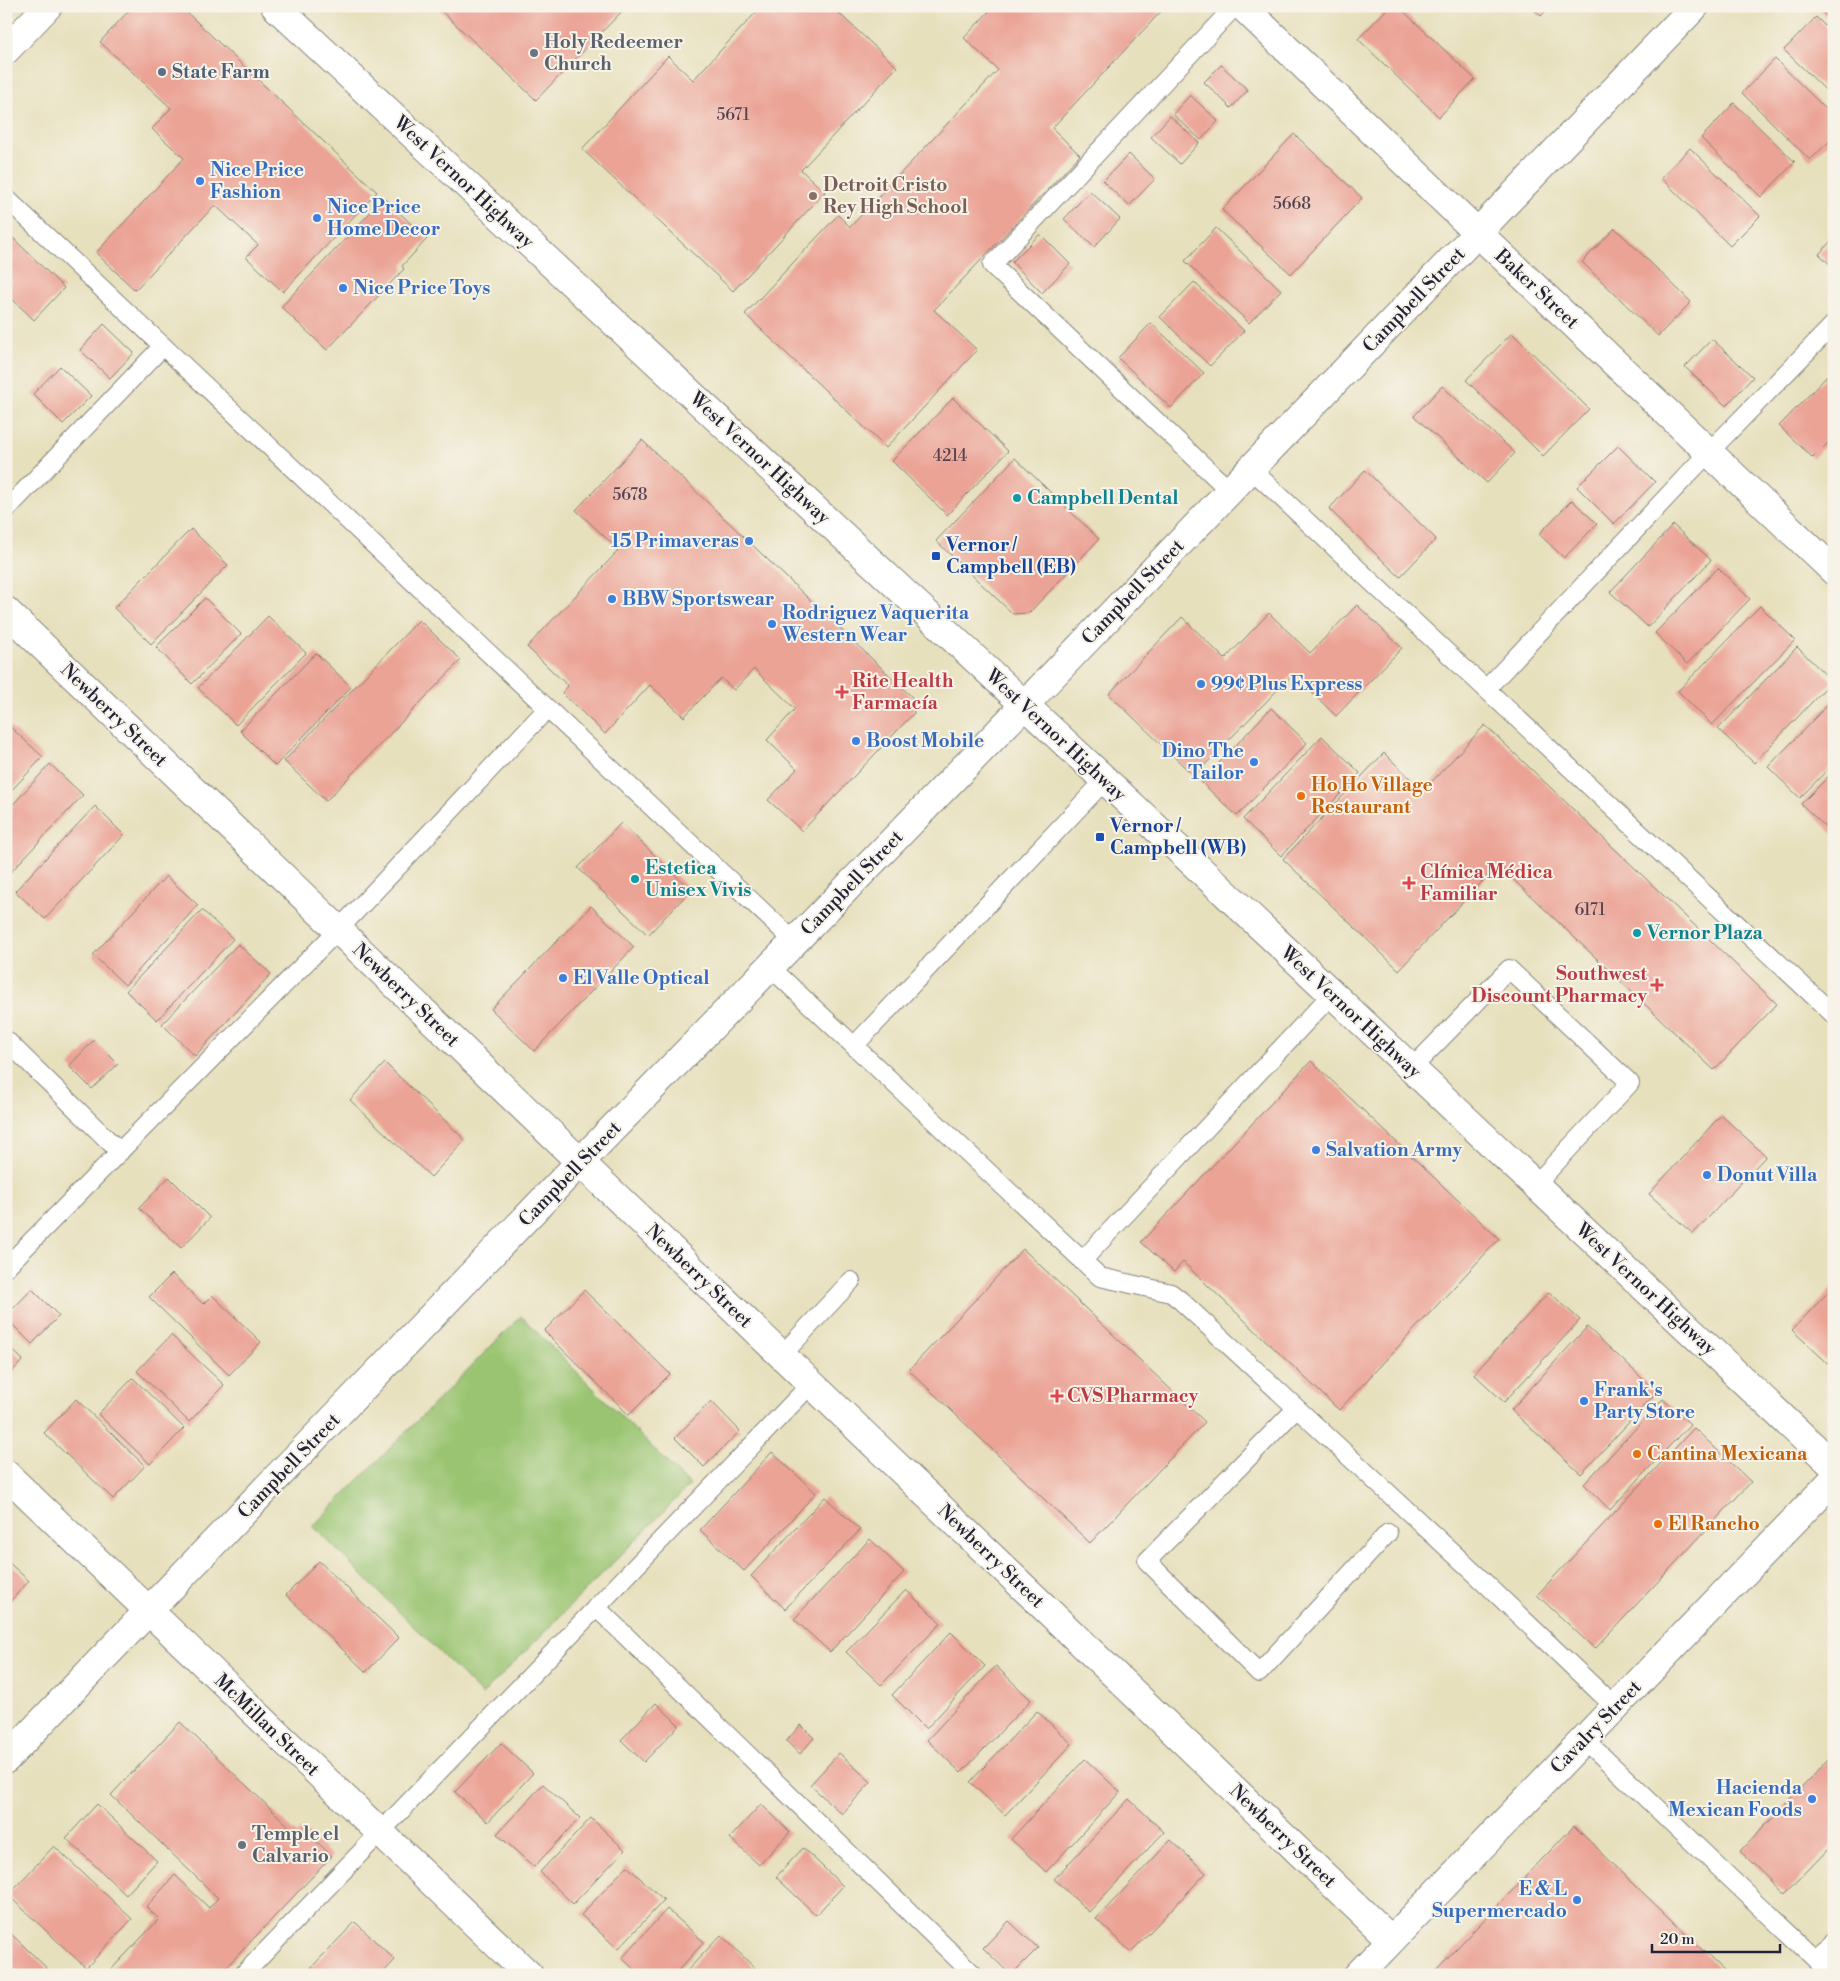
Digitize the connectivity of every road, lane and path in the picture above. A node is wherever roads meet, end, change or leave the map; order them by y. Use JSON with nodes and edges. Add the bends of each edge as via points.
{"nodes":[{"id":1,"x":48,"y":6,"type":"edge"},
{"id":2,"x":276,"y":6,"type":"edge"},
{"id":3,"x":1236,"y":6,"type":"edge"},
{"id":4,"x":1242,"y":6,"type":"edge"},
{"id":5,"x":1696,"y":6,"type":"edge"},
{"id":6,"x":6,"y":50,"type":"edge"},
{"id":7,"x":6,"y":198,"type":"edge"},
{"id":8,"x":1478,"y":233,"type":"junction"},
{"id":9,"x":1834,"y":324,"type":"edge"},
{"id":10,"x":163,"y":346,"type":"junction"},
{"id":11,"x":1709,"y":452,"type":"junction"},
{"id":12,"x":1251,"y":469,"type":"junction"},
{"id":13,"x":1230,"y":491,"type":"junction"},
{"id":14,"x":6,"y":510,"type":"edge"},
{"id":15,"x":1834,"y":571,"type":"edge"},
{"id":16,"x":6,"y":611,"type":"edge"},
{"id":17,"x":1486,"y":689,"type":"junction"},
{"id":18,"x":1025,"y":705,"type":"junction"},
{"id":19,"x":547,"y":709,"type":"junction"},
{"id":20,"x":1105,"y":780,"type":"junction"},
{"id":21,"x":338,"y":930,"type":"junction"},
{"id":22,"x":795,"y":942,"type":"junction"},
{"id":23,"x":770,"y":967,"type":"junction"},
{"id":24,"x":1332,"y":994,"type":"junction"},
{"id":25,"x":1834,"y":1015,"type":"edge"},
{"id":26,"x":6,"y":1040,"type":"edge"},
{"id":27,"x":854,"y":1046,"type":"junction"},
{"id":28,"x":1411,"y":1069,"type":"junction"},
{"id":29,"x":120,"y":1152,"type":"junction"},
{"id":30,"x":580,"y":1162,"type":"junction"},
{"id":31,"x":1535,"y":1185,"type":"junction"},
{"id":32,"x":1082,"y":1260,"type":"junction"},
{"id":33,"x":6,"y":1267,"type":"edge"},
{"id":34,"x":852,"y":1281,"type":"dead end"},
{"id":35,"x":782,"y":1356,"type":"junction"},
{"id":36,"x":811,"y":1384,"type":"junction"},
{"id":37,"x":1296,"y":1409,"type":"junction"},
{"id":38,"x":1834,"y":1466,"type":"edge"},
{"id":39,"x":6,"y":1474,"type":"edge"},
{"id":40,"x":1834,"y":1479,"type":"edge"},
{"id":41,"x":1388,"y":1532,"type":"dead end"},
{"id":42,"x":596,"y":1607,"type":"junction"},
{"id":43,"x":148,"y":1612,"type":"junction"},
{"id":44,"x":1615,"y":1707,"type":"junction"},
{"id":45,"x":1584,"y":1739,"type":"junction"},
{"id":46,"x":6,"y":1759,"type":"edge"},
{"id":47,"x":380,"y":1833,"type":"junction"},
{"id":48,"x":1391,"y":1940,"type":"junction"},
{"id":49,"x":1834,"y":1940,"type":"edge"},
{"id":50,"x":1814,"y":1957,"type":"junction"},
{"id":51,"x":243,"y":1975,"type":"edge"},
{"id":52,"x":529,"y":1975,"type":"edge"},
{"id":53,"x":974,"y":1975,"type":"edge"},
{"id":54,"x":1358,"y":1975,"type":"edge"},
{"id":55,"x":1832,"y":1975,"type":"edge"}],
"edges":[{"from":1,"to":6,"type":"street"},
{"from":2,"to":18,"type":"street","name":"West Vernor Highway"},
{"from":3,"to":13,"type":"lane","via":[[992,265]]},
{"from":4,"to":8,"type":"street","name":"Baker Street"},
{"from":5,"to":8,"type":"street","name":"Campbell Street"},
{"from":7,"to":10,"type":"lane"},
{"from":8,"to":11,"type":"street","name":"Baker Street"},
{"from":8,"to":12,"type":"street","name":"Campbell Street"},
{"from":9,"to":11,"type":"lane"},
{"from":10,"to":14,"type":"lane"},
{"from":10,"to":19,"type":"lane"},
{"from":11,"to":15,"type":"street","name":"Baker Street"},
{"from":11,"to":17,"type":"lane"},
{"from":12,"to":13,"type":"street","name":"Campbell Street"},
{"from":12,"to":17,"type":"lane"},
{"from":13,"to":18,"type":"street","name":"Campbell Street"},
{"from":16,"to":21,"type":"street","name":"Newberry Street"},
{"from":17,"to":25,"type":"lane"},
{"from":18,"to":20,"type":"street","name":"West Vernor Highway"},
{"from":18,"to":22,"type":"street","name":"Campbell Street"},
{"from":19,"to":21,"type":"lane"},
{"from":19,"to":22,"type":"lane"},
{"from":20,"to":24,"type":"street","name":"West Vernor Highway"},
{"from":20,"to":27,"type":"lane"},
{"from":21,"to":29,"type":"lane"},
{"from":21,"to":30,"type":"street","name":"Newberry Street"},
{"from":22,"to":23,"type":"street","name":"Campbell Street"},
{"from":23,"to":27,"type":"lane"},
{"from":23,"to":30,"type":"street","name":"Campbell Street"},
{"from":24,"to":28,"type":"street","name":"West Vernor Highway"},
{"from":24,"to":32,"type":"lane"},
{"from":26,"to":29,"type":"lane"},
{"from":27,"to":32,"type":"lane"},
{"from":28,"to":31,"type":"street","name":"West Vernor Highway"},
{"from":28,"to":31,"type":"lane","via":[[1509,969],[1630,1083]]},
{"from":29,"to":33,"type":"lane"},
{"from":30,"to":35,"type":"street","name":"Newberry Street"},
{"from":30,"to":43,"type":"street","name":"Campbell Street"},
{"from":31,"to":38,"type":"street","name":"West Vernor Highway"},
{"from":32,"to":37,"type":"lane","via":[[1100,1277],[1171,1293]]},
{"from":34,"to":35,"type":"lane"},
{"from":35,"to":36,"type":"street","name":"Newberry Street"},
{"from":36,"to":42,"type":"lane"},
{"from":36,"to":48,"type":"street","name":"Newberry Street"},
{"from":37,"to":41,"type":"lane","via":[[1147,1561],[1259,1673]]},
{"from":37,"to":44,"type":"lane"},
{"from":39,"to":43,"type":"street","name":"McMillan Street"},
{"from":40,"to":44,"type":"street","name":"Cavalry Street"},
{"from":42,"to":47,"type":"lane"},
{"from":42,"to":53,"type":"lane"},
{"from":43,"to":46,"type":"street","name":"Campbell Street"},
{"from":43,"to":47,"type":"street","name":"McMillan Street"},
{"from":44,"to":45,"type":"street","name":"Cavalry Street"},
{"from":45,"to":48,"type":"street","name":"Cavalry Street"},
{"from":45,"to":50,"type":"lane"},
{"from":47,"to":51,"type":"lane"},
{"from":47,"to":52,"type":"street","name":"McMillan Street"},
{"from":48,"to":54,"type":"street","name":"Cavalry Street"},
{"from":49,"to":50,"type":"lane"},
{"from":50,"to":55,"type":"lane"}]}
